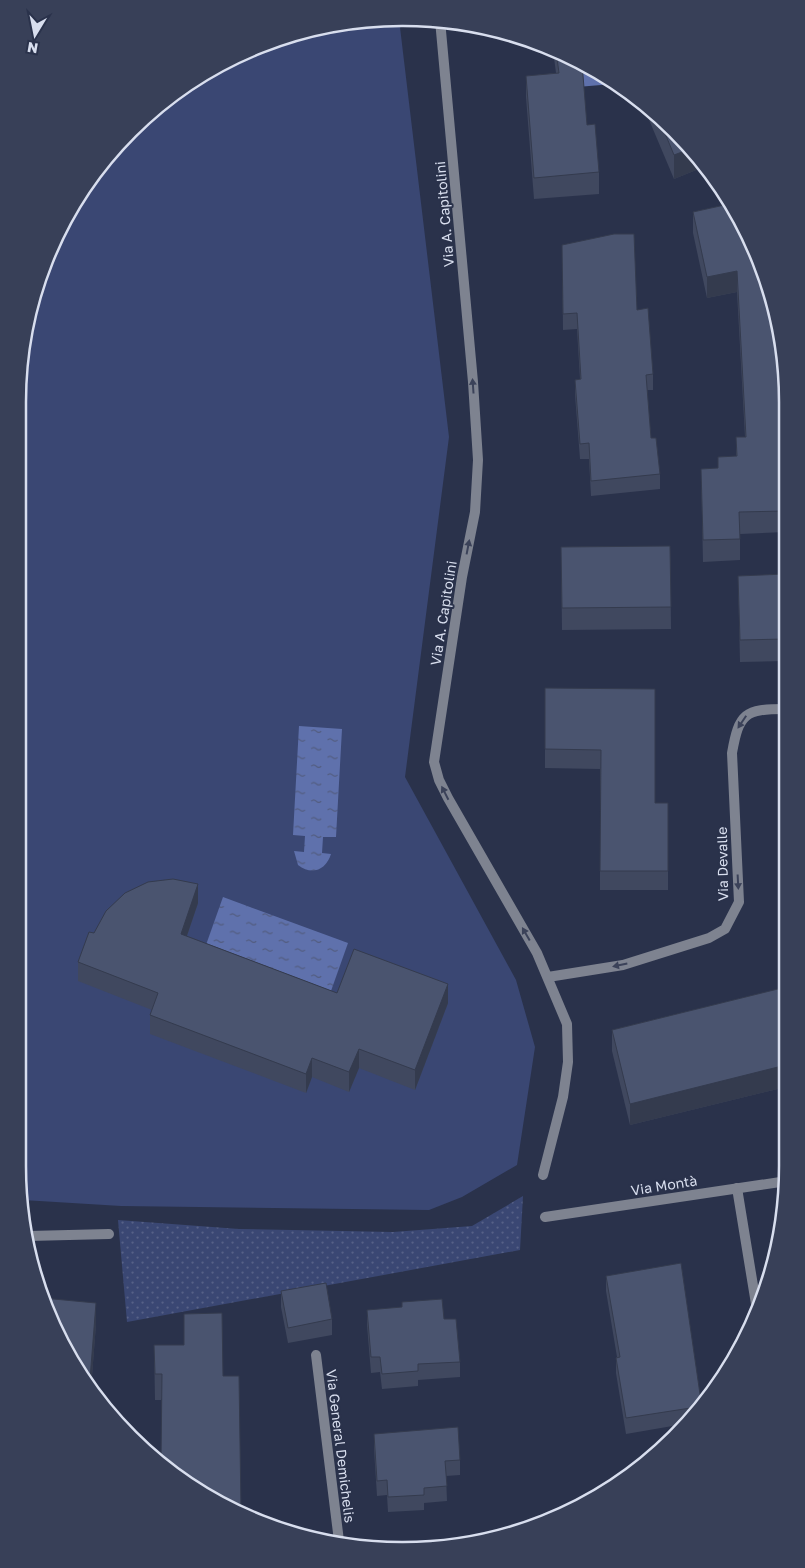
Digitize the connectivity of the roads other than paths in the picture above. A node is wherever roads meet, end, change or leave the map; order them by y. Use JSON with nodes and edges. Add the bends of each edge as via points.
{"nodes":[{"id":1,"x":441,"y":28,"type":"edge"},
{"id":2,"x":779,"y":709,"type":"edge"},
{"id":3,"x":548,"y":977,"type":"junction"},
{"id":4,"x":543,"y":1175,"type":"dead end"},
{"id":5,"x":778,"y":1182,"type":"edge"},
{"id":6,"x":737,"y":1188,"type":"junction"},
{"id":7,"x":545,"y":1217,"type":"dead end"},
{"id":8,"x":109,"y":1234,"type":"dead end"},
{"id":9,"x":32,"y":1236,"type":"edge"},
{"id":10,"x":755,"y":1297,"type":"edge"},
{"id":11,"x":316,"y":1355,"type":"dead end"},
{"id":12,"x":338,"y":1537,"type":"edge"}],
"edges":[{"from":3,"to":1,"type":"street","name":"Via A. Capitolini","one_way":true,"via":[[448,798],[434,762],[475,512],[478,460]]},
{"from":2,"to":3,"type":"street","name":"Via Devalle","one_way":true,"via":[[758,709],[745,716],[736,731],[732,753],[739,902],[725,929],[709,938],[623,965]]},
{"from":3,"to":4,"type":"street","name":"Via A. Capitolini","via":[[567,1024],[568,1062],[563,1097]]},
{"from":5,"to":6,"type":"street","name":"Via Montà"},
{"from":6,"to":7,"type":"street","name":"Via Montà"},
{"from":6,"to":10,"type":"street"},
{"from":8,"to":9,"type":"street"},
{"from":11,"to":12,"type":"street","name":"Via General Demichelis"}]}
